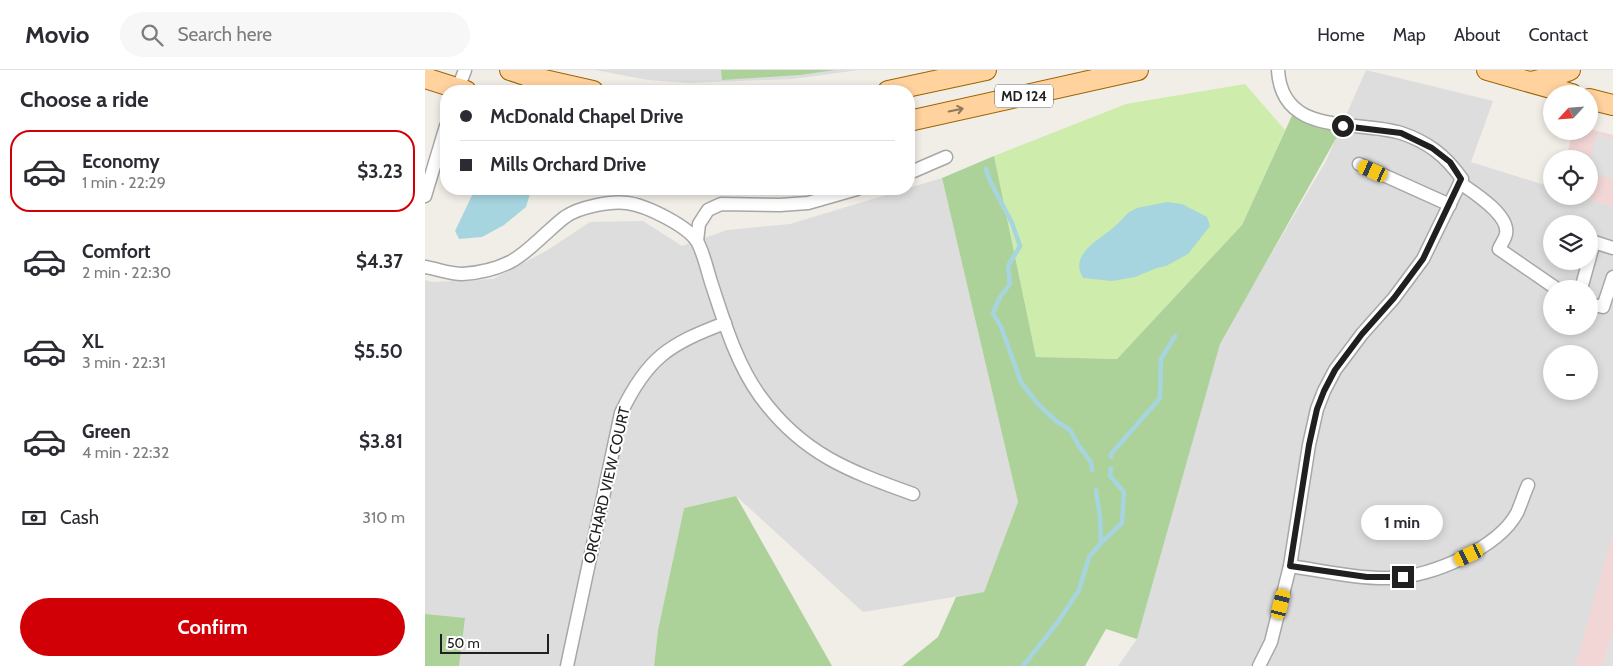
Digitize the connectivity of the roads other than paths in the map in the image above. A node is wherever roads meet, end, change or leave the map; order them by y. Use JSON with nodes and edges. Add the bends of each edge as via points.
{"nodes":[{"id":1,"x":509,"y":70,"type":"edge"},
{"id":2,"x":985,"y":70,"type":"edge"},
{"id":3,"x":1138,"y":70,"type":"edge"},
{"id":4,"x":1278,"y":70,"type":"edge"},
{"id":5,"x":1487,"y":70,"type":"edge"},
{"id":6,"x":1570,"y":70,"type":"edge"},
{"id":7,"x":425,"y":78,"type":"edge"},
{"id":8,"x":1531,"y":82,"type":"junction"},
{"id":9,"x":461,"y":85,"type":"edge"},
{"id":10,"x":566,"y":85,"type":"edge"},
{"id":11,"x":915,"y":85,"type":"edge"},
{"id":12,"x":1543,"y":86,"type":"edge"},
{"id":13,"x":1598,"y":101,"type":"edge"},
{"id":14,"x":1613,"y":105,"type":"edge"},
{"id":15,"x":915,"y":120,"type":"edge"},
{"id":16,"x":440,"y":146,"type":"edge"},
{"id":17,"x":946,"y":157,"type":"dead end"},
{"id":18,"x":1359,"y":164,"type":"dead end"},
{"id":19,"x":915,"y":170,"type":"edge"},
{"id":20,"x":1460,"y":183,"type":"junction"},
{"id":21,"x":836,"y":195,"type":"edge"},
{"id":22,"x":425,"y":196,"type":"edge"},
{"id":23,"x":1450,"y":205,"type":"junction"},
{"id":24,"x":697,"y":241,"type":"junction"},
{"id":25,"x":1613,"y":248,"type":"edge"},
{"id":26,"x":425,"y":266,"type":"edge"},
{"id":27,"x":1613,"y":277,"type":"edge"},
{"id":28,"x":1544,"y":280,"type":"edge"},
{"id":29,"x":1583,"y":280,"type":"edge"},
{"id":30,"x":1598,"y":307,"type":"edge"},
{"id":31,"x":725,"y":324,"type":"junction"},
{"id":32,"x":1528,"y":485,"type":"dead end"},
{"id":33,"x":913,"y":494,"type":"dead end"},
{"id":34,"x":1290,"y":566,"type":"junction"},
{"id":35,"x":567,"y":666,"type":"edge"},
{"id":36,"x":1259,"y":666,"type":"edge"}],
"edges":[{"from":1,"to":10,"type":"main road"},
{"from":2,"to":11,"type":"main road","number":"MD 124"},
{"from":15,"to":3,"type":"main road","number":"MD 124","one_way":true},
{"from":4,"to":20,"type":"street","via":[[1284,95],[1295,109],[1312,119],[1401,133],[1432,148],[1450,162],[1461,179]]},
{"from":5,"to":8,"type":"main road"},
{"from":6,"to":8,"type":"main road"},
{"from":7,"to":9,"type":"main road"},
{"from":8,"to":12,"type":"main road"},
{"from":13,"to":14,"type":"main road"},
{"from":16,"to":22,"type":"street"},
{"from":17,"to":19,"type":"street"},
{"from":18,"to":23,"type":"street"},
{"from":20,"to":23,"type":"street"},
{"from":20,"to":28,"type":"street","via":[[1487,203],[1504,221],[1507,233],[1499,248]]},
{"from":21,"to":24,"type":"street","via":[[807,203],[721,204],[708,210],[703,217]]},
{"from":23,"to":34,"type":"street","via":[[1423,259],[1357,340],[1324,391],[1309,445]]},
{"from":24,"to":26,"type":"street","via":[[681,226],[651,210],[626,203],[596,204],[567,216],[511,262],[461,274]]},
{"from":24,"to":31,"type":"street"},
{"from":25,"to":29,"type":"street","via":[[1594,242]]},
{"from":27,"to":30,"type":"street","via":[[1603,308]]},
{"from":31,"to":33,"type":"street","via":[[741,363],[760,396],[806,444],[860,475]]},
{"from":31,"to":35,"type":"street","name":"ORCHARD VIEW COURT","via":[[690,336],[667,350],[645,371],[621,413]]},
{"from":32,"to":34,"type":"street","via":[[1516,514],[1497,536],[1469,555],[1432,571],[1392,578]]},
{"from":34,"to":36,"type":"street","via":[[1271,642]]}]}
